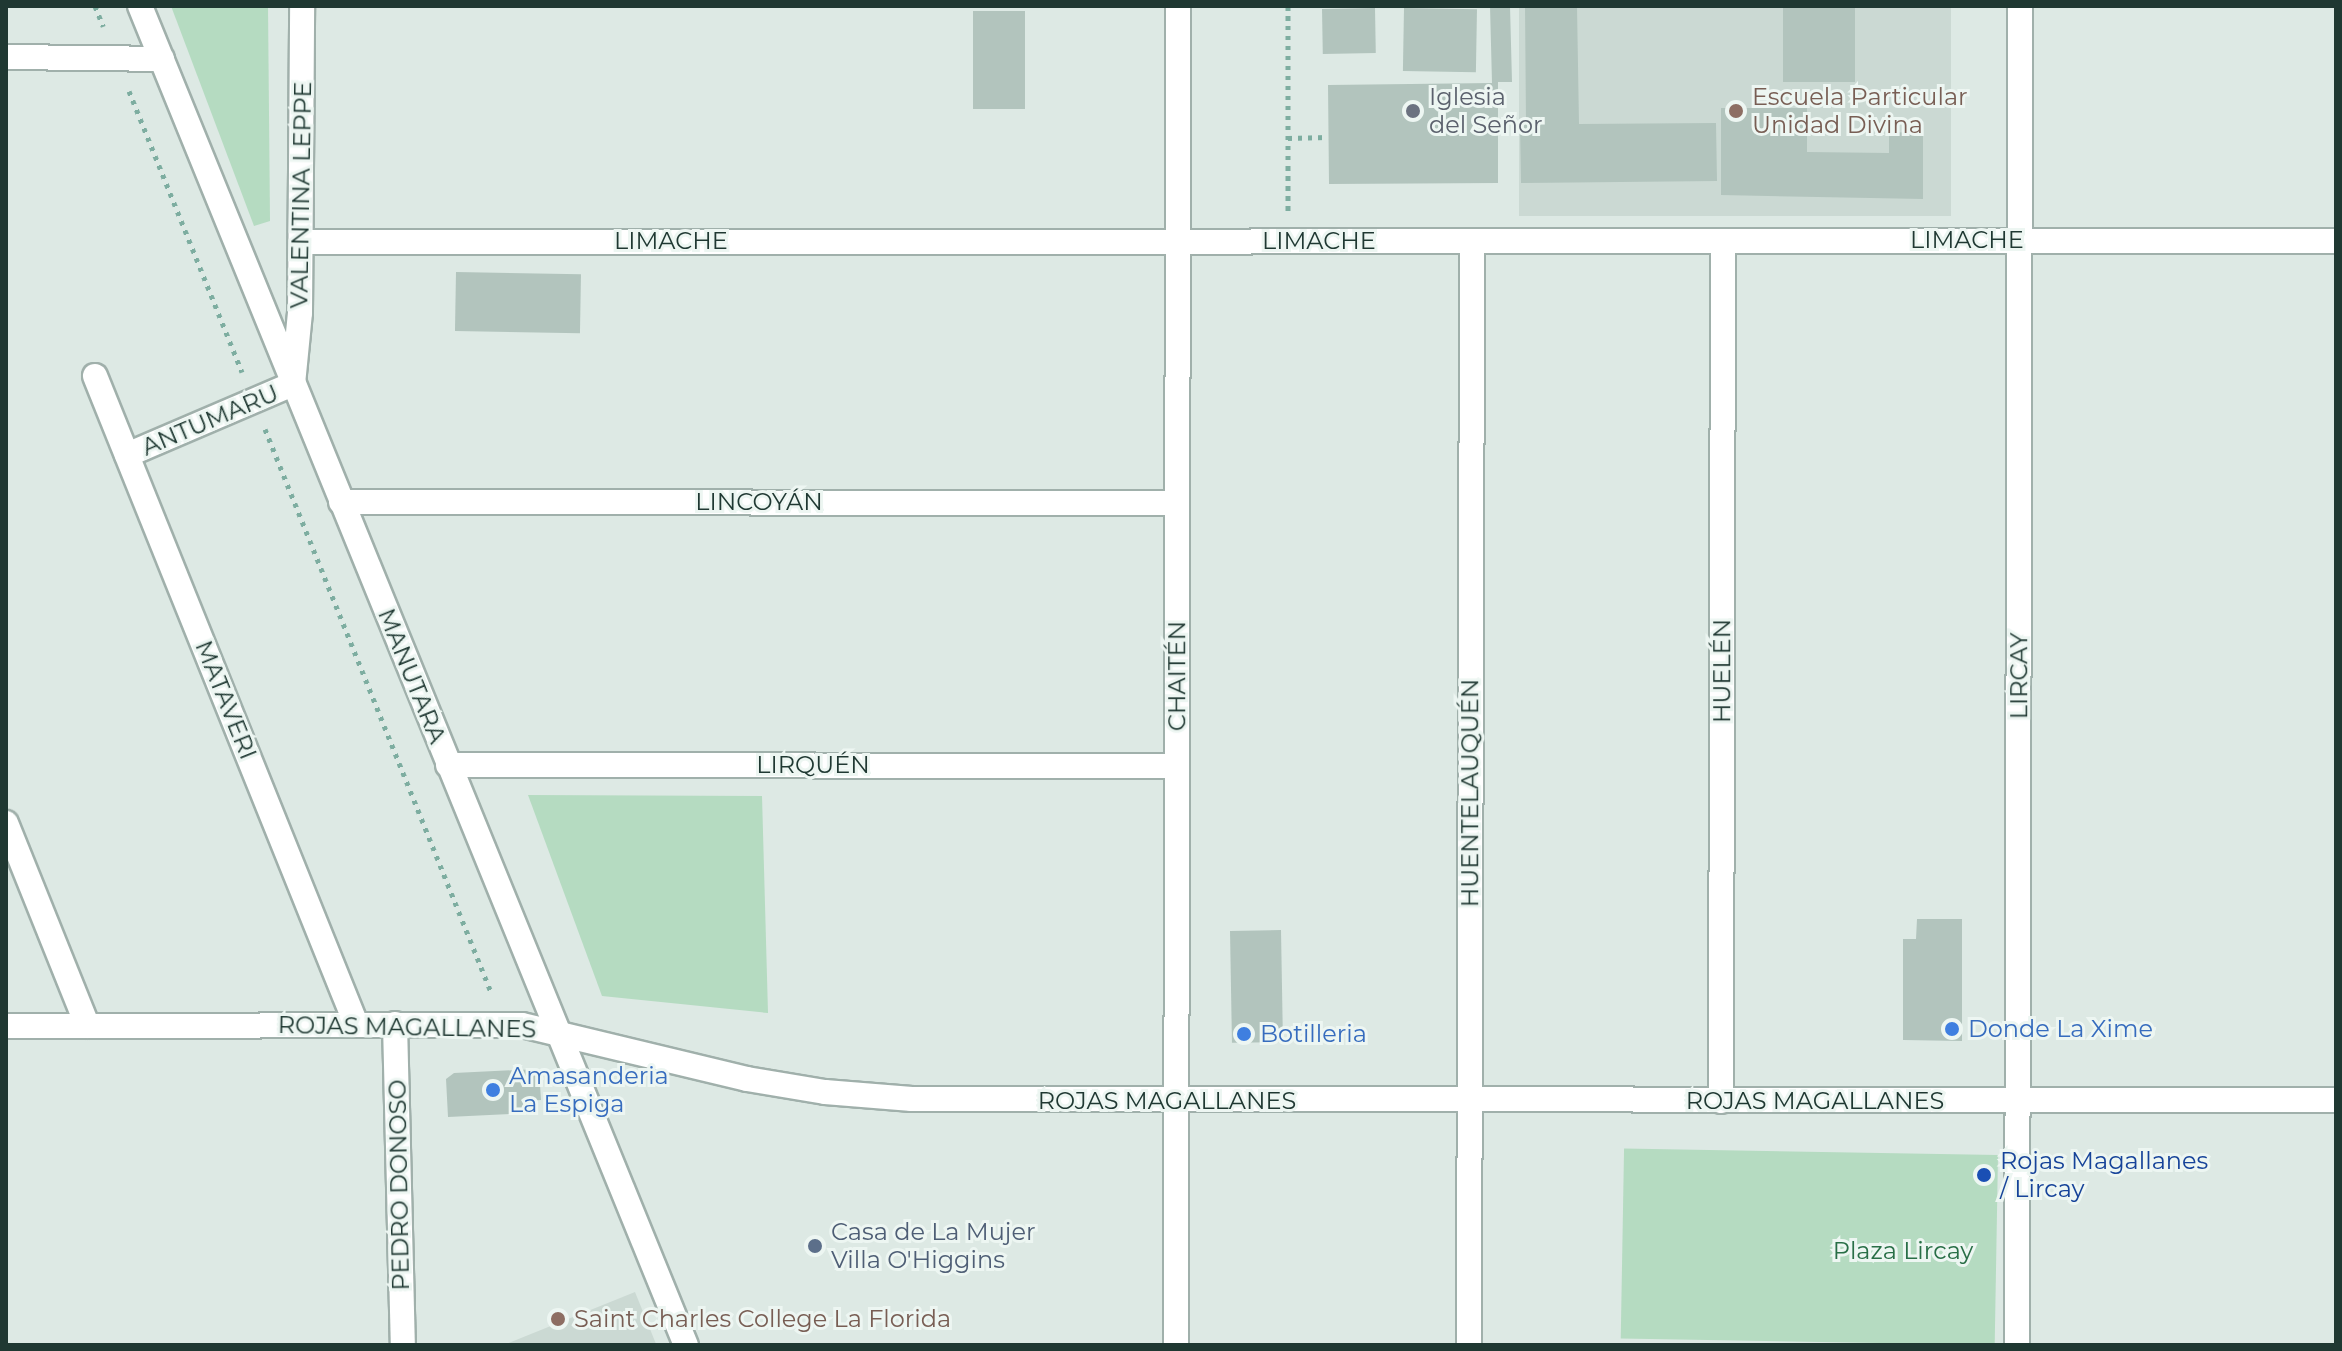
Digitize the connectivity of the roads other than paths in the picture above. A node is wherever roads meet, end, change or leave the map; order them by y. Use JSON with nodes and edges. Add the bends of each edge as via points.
{"nodes":[{"id":1,"x":140,"y":6,"type":"edge"},
{"id":2,"x":302,"y":6,"type":"edge"},
{"id":3,"x":1178,"y":6,"type":"edge"},
{"id":4,"x":2020,"y":6,"type":"edge"},
{"id":5,"x":6,"y":57,"type":"edge"},
{"id":6,"x":162,"y":59,"type":"junction"},
{"id":7,"x":2019,"y":240,"type":"junction"},
{"id":8,"x":1178,"y":241,"type":"junction"},
{"id":9,"x":1472,"y":241,"type":"junction"},
{"id":10,"x":1723,"y":241,"type":"junction"},
{"id":11,"x":2336,"y":241,"type":"edge"},
{"id":12,"x":302,"y":242,"type":"junction"},
{"id":13,"x":95,"y":376,"type":"dead end"},
{"id":14,"x":293,"y":384,"type":"junction"},
{"id":15,"x":127,"y":455,"type":"junction"},
{"id":16,"x":341,"y":502,"type":"junction"},
{"id":17,"x":1177,"y":503,"type":"junction"},
{"id":18,"x":448,"y":765,"type":"junction"},
{"id":19,"x":1177,"y":766,"type":"junction"},
{"id":20,"x":6,"y":823,"type":"edge"},
{"id":21,"x":356,"y":1024,"type":"junction"},
{"id":22,"x":395,"y":1024,"type":"junction"},
{"id":23,"x":87,"y":1025,"type":"junction"},
{"id":24,"x":6,"y":1026,"type":"edge"},
{"id":25,"x":557,"y":1032,"type":"junction"},
{"id":26,"x":2019,"y":1100,"type":"junction"},
{"id":27,"x":2336,"y":1100,"type":"edge"},
{"id":28,"x":1176,"y":1101,"type":"junction"},
{"id":29,"x":1470,"y":1101,"type":"junction"},
{"id":30,"x":1721,"y":1101,"type":"junction"},
{"id":31,"x":403,"y":1345,"type":"edge"},
{"id":32,"x":686,"y":1345,"type":"edge"},
{"id":33,"x":1176,"y":1345,"type":"edge"},
{"id":34,"x":1469,"y":1345,"type":"edge"},
{"id":35,"x":2017,"y":1345,"type":"edge"}],
"edges":[{"from":1,"to":6,"type":"street","name":"MANUTARA"},
{"from":2,"to":12,"type":"street","name":"VALENTINA LEPPE"},
{"from":3,"to":8,"type":"street","name":"CHAITÉN"},
{"from":4,"to":7,"type":"street","name":"LIRCAY"},
{"from":5,"to":6,"type":"street"},
{"from":6,"to":14,"type":"street","name":"MANUTARA"},
{"from":7,"to":10,"type":"street","name":"LIMACHE"},
{"from":7,"to":11,"type":"street","name":"LIMACHE"},
{"from":7,"to":26,"type":"street","name":"LIRCAY"},
{"from":8,"to":9,"type":"street","name":"LIMACHE"},
{"from":8,"to":12,"type":"street","name":"LIMACHE"},
{"from":8,"to":17,"type":"street","name":"CHAITÉN"},
{"from":9,"to":10,"type":"street","name":"LIMACHE"},
{"from":9,"to":29,"type":"street","name":"HUENTELAUQUÉN"},
{"from":10,"to":30,"type":"street","name":"HUELÉN"},
{"from":12,"to":14,"type":"street","name":"VALENTINA LEPPE"},
{"from":13,"to":15,"type":"street","name":"MATAVERI"},
{"from":14,"to":15,"type":"street","name":"ANTUMARU"},
{"from":14,"to":16,"type":"street","name":"MANUTARA"},
{"from":15,"to":21,"type":"street","name":"MATAVERI"},
{"from":16,"to":17,"type":"street","name":"LINCOYÁN"},
{"from":16,"to":18,"type":"street","name":"MANUTARA"},
{"from":17,"to":19,"type":"street","name":"CHAITÉN"},
{"from":18,"to":19,"type":"street","name":"LIRQUÉN"},
{"from":18,"to":25,"type":"street","name":"MANUTARA"},
{"from":19,"to":28,"type":"street","name":"CHAITÉN"},
{"from":20,"to":23,"type":"street"},
{"from":21,"to":22,"type":"street","name":"ROJAS MAGALLANES"},
{"from":21,"to":23,"type":"street","name":"ROJAS MAGALLANES"},
{"from":22,"to":25,"type":"street","name":"ROJAS MAGALLANES","via":[[501,1024]]},
{"from":22,"to":31,"type":"street","name":"PEDRO DONOSO"},
{"from":23,"to":24,"type":"street","name":"ROJAS MAGALLANES"},
{"from":25,"to":28,"type":"street","name":"ROJAS MAGALLANES","via":[[747,1079],[825,1092],[912,1099]]},
{"from":25,"to":32,"type":"street","name":"MANUTARA"},
{"from":26,"to":27,"type":"street","name":"ROJAS MAGALLANES"},
{"from":26,"to":30,"type":"street","name":"ROJAS MAGALLANES"},
{"from":26,"to":35,"type":"street","name":"LIRCAY"},
{"from":28,"to":29,"type":"street","name":"ROJAS MAGALLANES"},
{"from":28,"to":33,"type":"street","name":"CHAITÉN"},
{"from":29,"to":30,"type":"street","name":"ROJAS MAGALLANES"},
{"from":29,"to":34,"type":"street","name":"HUENTELAUQUÉN"}]}
